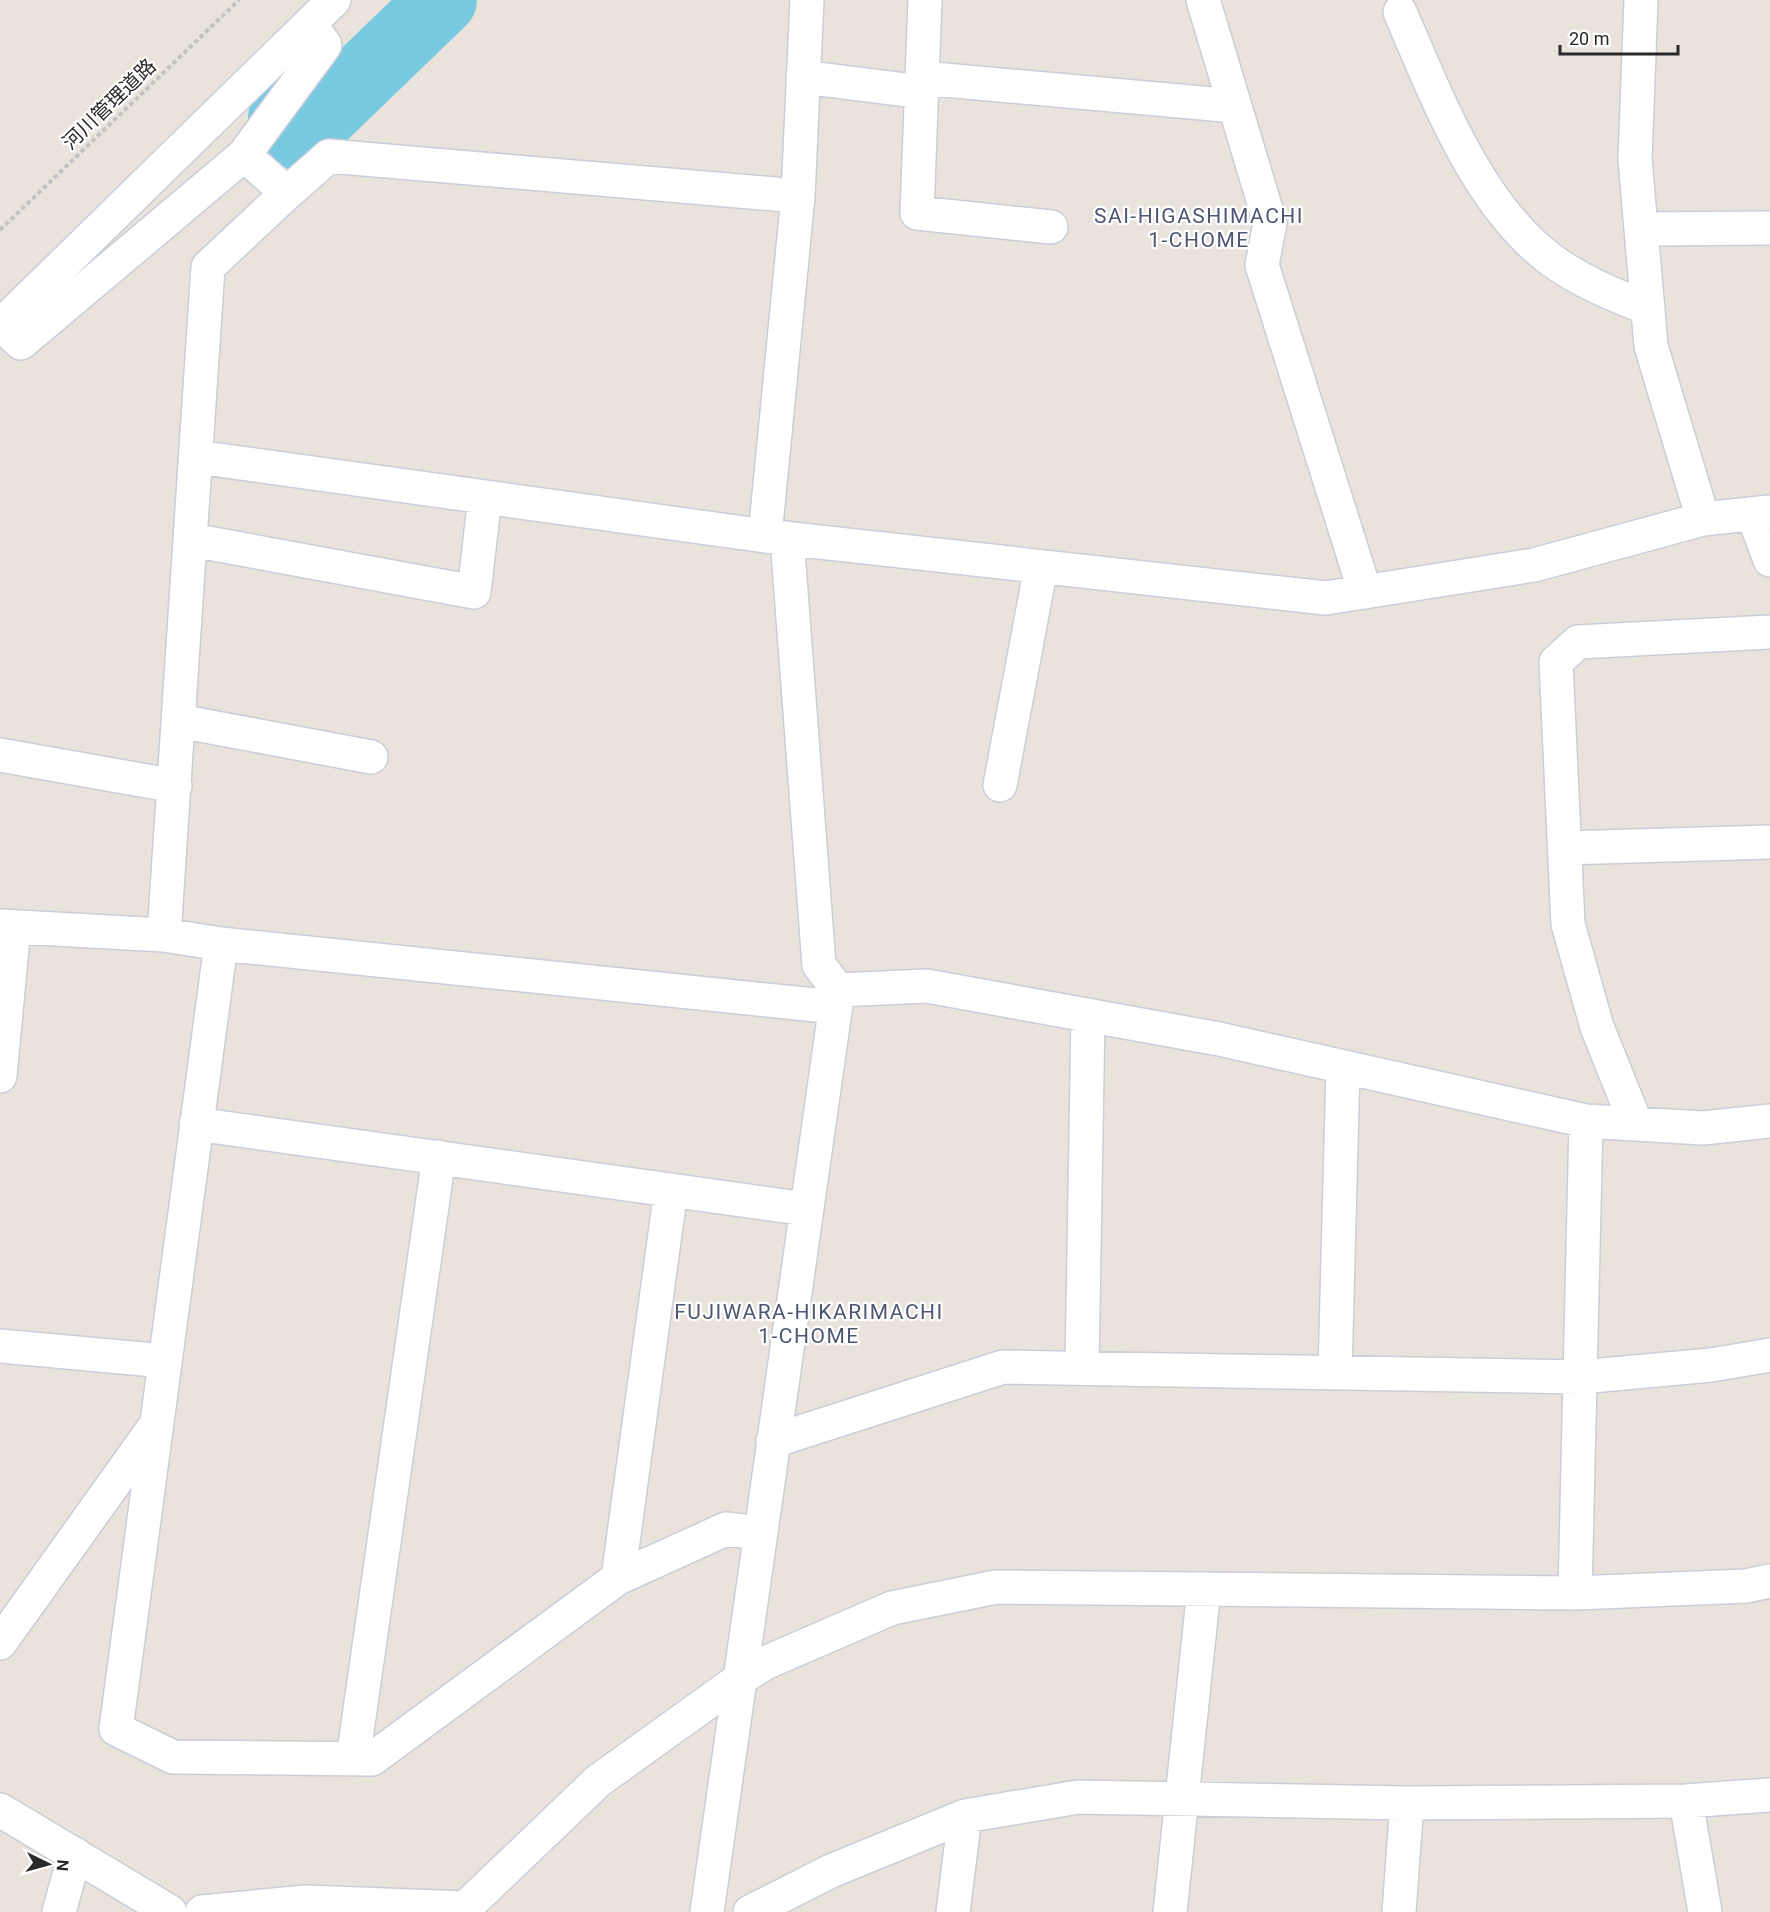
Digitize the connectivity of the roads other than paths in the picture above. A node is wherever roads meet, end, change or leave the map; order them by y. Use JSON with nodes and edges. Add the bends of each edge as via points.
{"nodes":[{"id":1,"x":334,"y":0,"type":"edge"},
{"id":2,"x":807,"y":0,"type":"edge"},
{"id":3,"x":925,"y":0,"type":"edge"},
{"id":4,"x":1203,"y":0,"type":"edge"},
{"id":5,"x":1641,"y":0,"type":"edge"},
{"id":6,"x":1400,"y":12,"type":"dead end"},
{"id":7,"x":310,"y":24,"type":"junction"},
{"id":8,"x":803,"y":77,"type":"junction"},
{"id":9,"x":922,"y":85,"type":"junction"},
{"id":10,"x":1235,"y":106,"type":"junction"},
{"id":11,"x":244,"y":155,"type":"junction"},
{"id":12,"x":287,"y":193,"type":"junction"},
{"id":13,"x":798,"y":196,"type":"junction"},
{"id":14,"x":1051,"y":227,"type":"dead end"},
{"id":15,"x":1770,"y":228,"type":"edge"},
{"id":16,"x":1641,"y":229,"type":"junction"},
{"id":17,"x":1648,"y":308,"type":"junction"},
{"id":18,"x":0,"y":326,"type":"edge"},
{"id":19,"x":197,"y":458,"type":"junction"},
{"id":20,"x":485,"y":497,"type":"junction"},
{"id":21,"x":1762,"y":513,"type":"edge"},
{"id":22,"x":1703,"y":519,"type":"junction"},
{"id":23,"x":776,"y":537,"type":"junction"},
{"id":24,"x":192,"y":540,"type":"junction"},
{"id":25,"x":1770,"y":560,"type":"edge"},
{"id":26,"x":1041,"y":567,"type":"junction"},
{"id":27,"x":1365,"y":592,"type":"junction"},
{"id":28,"x":1770,"y":632,"type":"edge"},
{"id":29,"x":179,"y":721,"type":"junction"},
{"id":30,"x":0,"y":755,"type":"edge"},
{"id":31,"x":370,"y":757,"type":"dead end"},
{"id":32,"x":1000,"y":785,"type":"dead end"},
{"id":33,"x":175,"y":786,"type":"junction"},
{"id":34,"x":1770,"y":842,"type":"edge"},
{"id":35,"x":1565,"y":848,"type":"junction"},
{"id":36,"x":7,"y":927,"type":"edge"},
{"id":37,"x":164,"y":935,"type":"junction"},
{"id":38,"x":221,"y":945,"type":"junction"},
{"id":39,"x":836,"y":999,"type":"junction"},
{"id":40,"x":1088,"y":1016,"type":"junction"},
{"id":41,"x":1342,"y":1068,"type":"junction"},
{"id":42,"x":0,"y":1076,"type":"edge"},
{"id":43,"x":1770,"y":1120,"type":"edge"},
{"id":44,"x":1586,"y":1121,"type":"junction"},
{"id":45,"x":196,"y":1124,"type":"junction"},
{"id":46,"x":1636,"y":1124,"type":"junction"},
{"id":47,"x":439,"y":1157,"type":"junction"},
{"id":48,"x":671,"y":1190,"type":"junction"},
{"id":49,"x":806,"y":1209,"type":"junction"},
{"id":50,"x":0,"y":1346,"type":"edge"},
{"id":51,"x":1770,"y":1355,"type":"edge"},
{"id":52,"x":165,"y":1361,"type":"junction"},
{"id":53,"x":1082,"y":1368,"type":"junction"},
{"id":54,"x":1335,"y":1373,"type":"junction"},
{"id":55,"x":1580,"y":1377,"type":"junction"},
{"id":56,"x":156,"y":1425,"type":"junction"},
{"id":57,"x":773,"y":1441,"type":"junction"},
{"id":58,"x":760,"y":1533,"type":"junction"},
{"id":59,"x":618,"y":1578,"type":"junction"},
{"id":60,"x":1770,"y":1581,"type":"edge"},
{"id":61,"x":1204,"y":1589,"type":"junction"},
{"id":62,"x":1575,"y":1593,"type":"junction"},
{"id":63,"x":0,"y":1643,"type":"edge"},
{"id":64,"x":740,"y":1679,"type":"junction"},
{"id":65,"x":352,"y":1759,"type":"junction"},
{"id":66,"x":1770,"y":1795,"type":"edge"},
{"id":67,"x":1181,"y":1799,"type":"junction"},
{"id":68,"x":1686,"y":1802,"type":"junction"},
{"id":69,"x":1407,"y":1803,"type":"junction"},
{"id":70,"x":0,"y":1810,"type":"edge"},
{"id":71,"x":965,"y":1816,"type":"junction"},
{"id":72,"x":75,"y":1854,"type":"junction"},
{"id":73,"x":463,"y":1910,"type":"edge"},
{"id":74,"x":58,"y":1912,"type":"edge"},
{"id":75,"x":170,"y":1912,"type":"edge"},
{"id":76,"x":202,"y":1912,"type":"edge"},
{"id":77,"x":707,"y":1912,"type":"edge"},
{"id":78,"x":750,"y":1912,"type":"edge"},
{"id":79,"x":953,"y":1912,"type":"edge"},
{"id":80,"x":1170,"y":1912,"type":"edge"},
{"id":81,"x":1399,"y":1912,"type":"edge"},
{"id":82,"x":1705,"y":1912,"type":"edge"}],
"edges":[{"from":1,"to":7,"type":"street"},
{"from":2,"to":8,"type":"street"},
{"from":3,"to":9,"type":"street"},
{"from":4,"to":10,"type":"street"},
{"from":5,"to":16,"type":"street","via":[[1635,159]]},
{"from":6,"to":17,"type":"street","via":[[1449,127],[1505,214],[1550,258],[1598,288]]},
{"from":7,"to":11,"type":"street","via":[[325,45]]},
{"from":7,"to":18,"type":"street"},
{"from":8,"to":9,"type":"street"},
{"from":8,"to":13,"type":"street"},
{"from":9,"to":10,"type":"street"},
{"from":9,"to":14,"type":"street","via":[[917,213]]},
{"from":10,"to":27,"type":"street","via":[[1270,223],[1262,265]]},
{"from":11,"to":12,"type":"street"},
{"from":11,"to":18,"type":"street","via":[[21,343]]},
{"from":12,"to":13,"type":"street","via":[[329,156]]},
{"from":12,"to":19,"type":"street","via":[[208,267]]},
{"from":13,"to":23,"type":"street"},
{"from":15,"to":16,"type":"street"},
{"from":16,"to":17,"type":"street"},
{"from":17,"to":22,"type":"street","via":[[1651,346]]},
{"from":19,"to":20,"type":"street"},
{"from":19,"to":24,"type":"street"},
{"from":20,"to":23,"type":"street"},
{"from":20,"to":24,"type":"street","via":[[474,592]]},
{"from":21,"to":22,"type":"street"},
{"from":21,"to":25,"type":"street"},
{"from":22,"to":27,"type":"street","via":[[1534,565]]},
{"from":23,"to":26,"type":"street"},
{"from":23,"to":39,"type":"street","via":[[819,965]]},
{"from":24,"to":29,"type":"street"},
{"from":26,"to":27,"type":"street","via":[[1326,598]]},
{"from":26,"to":32,"type":"street"},
{"from":28,"to":35,"type":"street","via":[[1578,642],[1556,662]]},
{"from":29,"to":31,"type":"street"},
{"from":29,"to":33,"type":"street"},
{"from":30,"to":33,"type":"street"},
{"from":33,"to":37,"type":"street"},
{"from":34,"to":35,"type":"street"},
{"from":35,"to":46,"type":"street","via":[[1568,924],[1597,1027]]},
{"from":36,"to":37,"type":"street"},
{"from":36,"to":42,"type":"street"},
{"from":37,"to":38,"type":"street"},
{"from":38,"to":39,"type":"street"},
{"from":38,"to":45,"type":"street"},
{"from":39,"to":40,"type":"street","via":[[927,986]]},
{"from":39,"to":49,"type":"street"},
{"from":40,"to":41,"type":"street"},
{"from":40,"to":53,"type":"street"},
{"from":41,"to":44,"type":"street"},
{"from":41,"to":54,"type":"street"},
{"from":43,"to":46,"type":"street","via":[[1703,1128]]},
{"from":44,"to":46,"type":"street"},
{"from":44,"to":55,"type":"street"},
{"from":45,"to":47,"type":"street"},
{"from":45,"to":52,"type":"street"},
{"from":47,"to":48,"type":"street"},
{"from":47,"to":65,"type":"street"},
{"from":48,"to":49,"type":"street"},
{"from":48,"to":59,"type":"street"},
{"from":49,"to":57,"type":"street"},
{"from":50,"to":52,"type":"street"},
{"from":51,"to":55,"type":"street","via":[[1711,1365]]},
{"from":52,"to":56,"type":"street"},
{"from":53,"to":54,"type":"street"},
{"from":53,"to":57,"type":"street","via":[[1003,1367]]},
{"from":54,"to":55,"type":"street"},
{"from":55,"to":62,"type":"street"},
{"from":56,"to":63,"type":"street"},
{"from":56,"to":65,"type":"street","via":[[116,1729],[173,1757]]},
{"from":57,"to":58,"type":"street"},
{"from":58,"to":59,"type":"street","via":[[726,1529]]},
{"from":58,"to":64,"type":"street"},
{"from":59,"to":65,"type":"street","via":[[372,1759]]},
{"from":60,"to":62,"type":"street","via":[[1746,1586]]},
{"from":61,"to":62,"type":"street"},
{"from":61,"to":64,"type":"street","via":[[996,1587],[892,1608],[765,1663]]},
{"from":61,"to":67,"type":"street"},
{"from":64,"to":73,"type":"street","via":[[598,1781]]},
{"from":64,"to":77,"type":"street"},
{"from":66,"to":68,"type":"street"},
{"from":67,"to":69,"type":"street"},
{"from":67,"to":71,"type":"street","via":[[1078,1797]]},
{"from":67,"to":80,"type":"street"},
{"from":68,"to":69,"type":"street"},
{"from":68,"to":82,"type":"street"},
{"from":69,"to":81,"type":"street"},
{"from":70,"to":72,"type":"street"},
{"from":71,"to":78,"type":"street","via":[[831,1871]]},
{"from":71,"to":79,"type":"street"},
{"from":72,"to":74,"type":"street"},
{"from":72,"to":75,"type":"street"},
{"from":73,"to":76,"type":"street","via":[[305,1902]]}]}
